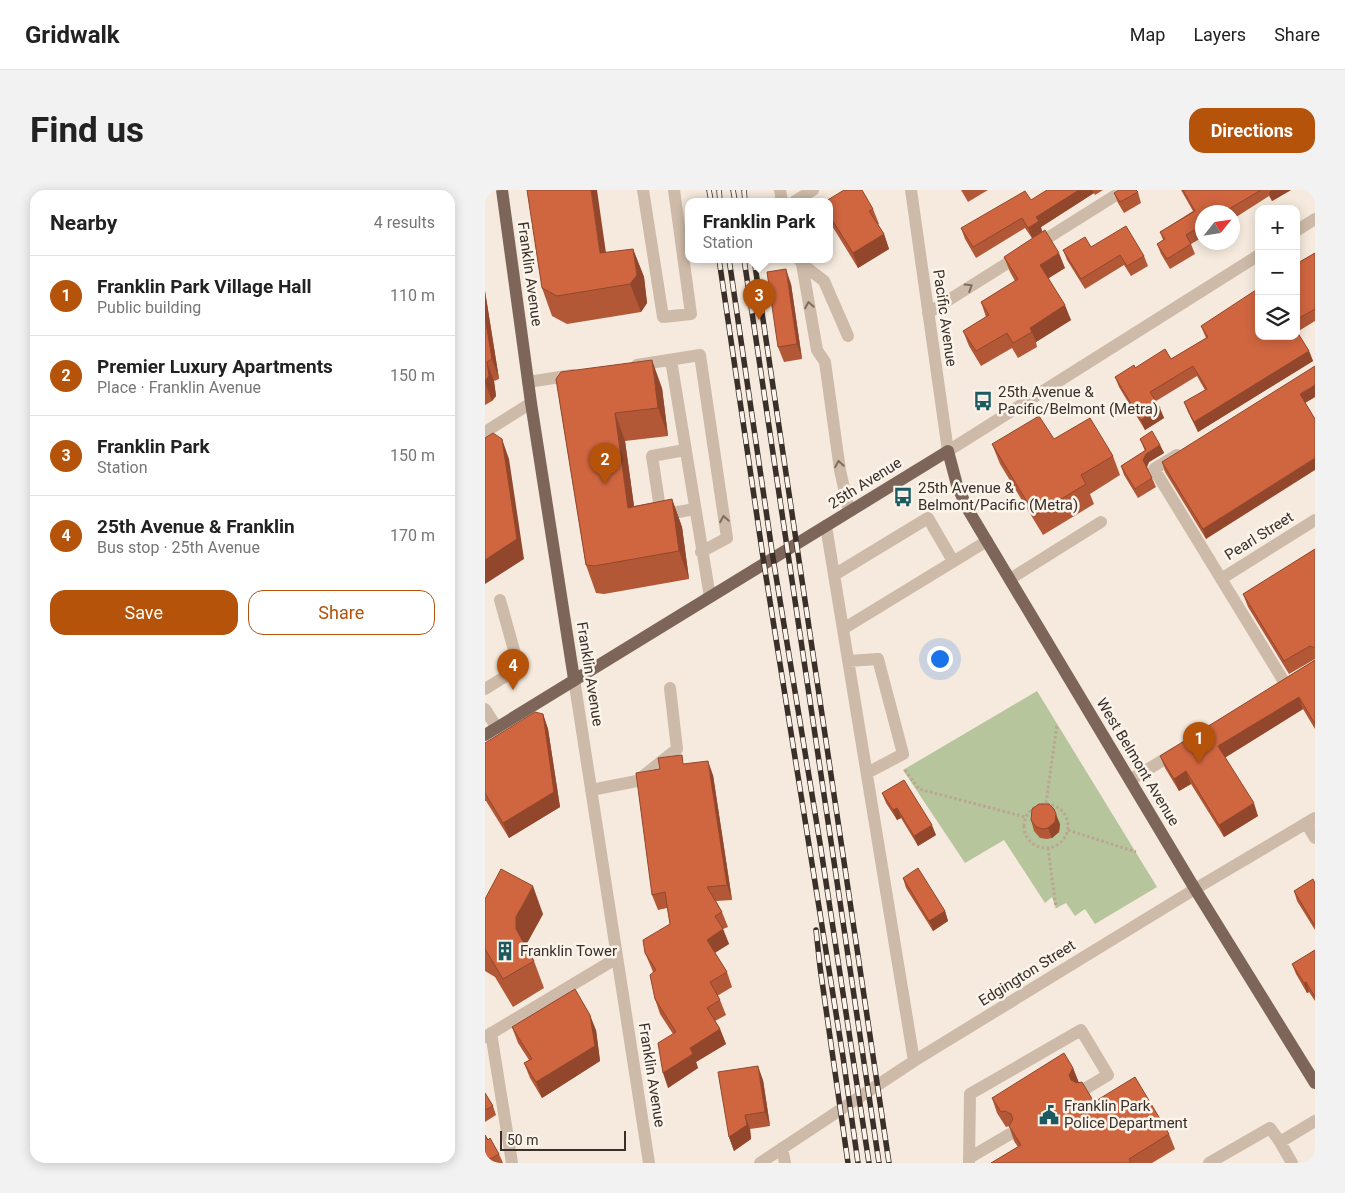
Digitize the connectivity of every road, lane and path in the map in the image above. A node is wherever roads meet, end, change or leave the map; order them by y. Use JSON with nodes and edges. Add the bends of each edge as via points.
{"nodes":[{"id":1,"x":503,"y":190,"type":"edge"},
{"id":2,"x":643,"y":190,"type":"edge"},
{"id":3,"x":674,"y":190,"type":"edge"},
{"id":4,"x":813,"y":190,"type":"edge"},
{"id":5,"x":911,"y":190,"type":"edge"},
{"id":6,"x":1124,"y":190,"type":"edge"},
{"id":7,"x":800,"y":198,"type":"edge"},
{"id":8,"x":1315,"y":219,"type":"edge"},
{"id":9,"x":1300,"y":228,"type":"edge"},
{"id":10,"x":1255,"y":258,"type":"edge"},
{"id":11,"x":800,"y":263,"type":"edge"},
{"id":12,"x":802,"y":263,"type":"edge"},
{"id":13,"x":764,"y":302,"type":"dead end"},
{"id":14,"x":746,"y":304,"type":"dead end"},
{"id":15,"x":928,"y":313,"type":"junction"},
{"id":16,"x":848,"y":336,"type":"dead end"},
{"id":17,"x":671,"y":360,"type":"junction"},
{"id":18,"x":623,"y":367,"type":"edge"},
{"id":19,"x":585,"y":373,"type":"edge"},
{"id":20,"x":528,"y":382,"type":"junction"},
{"id":21,"x":531,"y":403,"type":"junction"},
{"id":22,"x":485,"y":432,"type":"edge"},
{"id":23,"x":1188,"y":448,"type":"edge"},
{"id":24,"x":685,"y":450,"type":"junction"},
{"id":25,"x":948,"y":451,"type":"junction"},
{"id":26,"x":695,"y":509,"type":"junction"},
{"id":27,"x":849,"y":511,"type":"junction"},
{"id":28,"x":1315,"y":520,"type":"edge"},
{"id":29,"x":1101,"y":522,"type":"dead end"},
{"id":30,"x":826,"y":526,"type":"junction"},
{"id":31,"x":987,"y":541,"type":"junction"},
{"id":32,"x":701,"y":552,"type":"junction"},
{"id":33,"x":953,"y":562,"type":"junction"},
{"id":34,"x":834,"y":575,"type":"junction"},
{"id":35,"x":1010,"y":579,"type":"junction"},
{"id":36,"x":1221,"y":579,"type":"junction"},
{"id":37,"x":710,"y":597,"type":"junction"},
{"id":38,"x":500,"y":600,"type":"dead end"},
{"id":39,"x":843,"y":629,"type":"junction"},
{"id":40,"x":848,"y":661,"type":"junction"},
{"id":41,"x":574,"y":680,"type":"junction"},
{"id":42,"x":1286,"y":685,"type":"edge"},
{"id":43,"x":670,"y":688,"type":"dead end"},
{"id":44,"x":485,"y":689,"type":"edge"},
{"id":45,"x":485,"y":709,"type":"edge"},
{"id":46,"x":1057,"y":724,"type":"dead end"},
{"id":47,"x":497,"y":728,"type":"junction"},
{"id":48,"x":485,"y":735,"type":"edge"},
{"id":49,"x":1188,"y":745,"type":"edge"},
{"id":50,"x":905,"y":770,"type":"dead end"},
{"id":51,"x":867,"y":774,"type":"junction"},
{"id":52,"x":1130,"y":780,"type":"junction"},
{"id":53,"x":591,"y":790,"type":"junction"},
{"id":54,"x":1046,"y":803,"type":"junction"},
{"id":55,"x":1025,"y":817,"type":"junction"},
{"id":56,"x":1311,"y":820,"type":"edge"},
{"id":57,"x":1067,"y":830,"type":"junction"},
{"id":58,"x":1315,"y":838,"type":"edge"},
{"id":59,"x":1048,"y":848,"type":"junction"},
{"id":60,"x":1136,"y":852,"type":"dead end"},
{"id":61,"x":1195,"y":889,"type":"junction"},
{"id":62,"x":1056,"y":908,"type":"dead end"},
{"id":63,"x":617,"y":958,"type":"junction"},
{"id":64,"x":488,"y":1035,"type":"edge"},
{"id":65,"x":915,"y":1061,"type":"junction"},
{"id":66,"x":1315,"y":1083,"type":"edge"},
{"id":67,"x":1083,"y":1090,"type":"edge"},
{"id":68,"x":1315,"y":1121,"type":"edge"},
{"id":69,"x":1010,"y":1134,"type":"edge"},
{"id":70,"x":1281,"y":1142,"type":"junction"},
{"id":71,"x":782,"y":1148,"type":"junction"},
{"id":72,"x":969,"y":1160,"type":"edge"},
{"id":73,"x":512,"y":1163,"type":"edge"},
{"id":74,"x":649,"y":1163,"type":"edge"},
{"id":75,"x":760,"y":1163,"type":"edge"},
{"id":76,"x":785,"y":1163,"type":"edge"},
{"id":77,"x":1209,"y":1163,"type":"edge"},
{"id":78,"x":1292,"y":1163,"type":"edge"}],
"edges":[{"from":1,"to":20,"type":"main road","name":"Franklin Avenue"},
{"from":2,"to":3,"type":"street","via":[[663,317],[691,314]]},
{"from":4,"to":7,"type":"street"},
{"from":5,"to":15,"type":"street","name":"Pacific Avenue"},
{"from":15,"to":6,"type":"street","one_way":true},
{"from":8,"to":9,"type":"street"},
{"from":10,"to":25,"type":"street","name":"25th Avenue"},
{"from":27,"to":11,"type":"street","one_way":true,"via":[[825,362],[817,350]]},
{"from":12,"to":16,"type":"street","via":[[824,281]]},
{"from":13,"to":14,"type":"path"},
{"from":15,"to":25,"type":"street","name":"Pacific Avenue"},
{"from":17,"to":18,"type":"street"},
{"from":17,"to":24,"type":"street"},
{"from":32,"to":17,"type":"street","one_way":true,"via":[[727,538],[700,355]]},
{"from":19,"to":20,"type":"street"},
{"from":20,"to":21,"type":"main road","name":"Franklin Avenue"},
{"from":21,"to":22,"type":"street"},
{"from":21,"to":41,"type":"main road","name":"Franklin Avenue"},
{"from":23,"to":36,"type":"street","via":[[1154,469]]},
{"from":24,"to":26,"type":"street"},
{"from":24,"to":26,"type":"street","via":[[652,456],[661,514]]},
{"from":25,"to":27,"type":"main road","name":"25th Avenue"},
{"from":25,"to":31,"type":"main road","name":"West Belmont Avenue","via":[[957,485]]},
{"from":26,"to":32,"type":"street"},
{"from":27,"to":30,"type":"main road","name":"25th Avenue"},
{"from":28,"to":36,"type":"street","name":"Pearl Street"},
{"from":29,"to":35,"type":"street"},
{"from":30,"to":34,"type":"street"},
{"from":30,"to":37,"type":"main road","name":"25th Avenue"},
{"from":31,"to":33,"type":"street"},
{"from":31,"to":35,"type":"main road","name":"West Belmont Avenue"},
{"from":32,"to":37,"type":"street"},
{"from":33,"to":34,"type":"street","via":[[928,518]]},
{"from":33,"to":39,"type":"street"},
{"from":34,"to":39,"type":"street"},
{"from":35,"to":52,"type":"main road","name":"West Belmont Avenue"},
{"from":36,"to":42,"type":"street"},
{"from":37,"to":41,"type":"main road","name":"25th Avenue"},
{"from":38,"to":44,"type":"street","via":[[519,668]]},
{"from":39,"to":40,"type":"street"},
{"from":40,"to":51,"type":"street"},
{"from":40,"to":51,"type":"street","via":[[878,659],[903,754]]},
{"from":41,"to":47,"type":"main road","name":"25th Avenue"},
{"from":41,"to":53,"type":"street","name":"Franklin Avenue"},
{"from":43,"to":53,"type":"street","via":[[677,749],[637,781]]},
{"from":45,"to":47,"type":"street"},
{"from":46,"to":54,"type":"path"},
{"from":47,"to":48,"type":"main road","name":"25th Avenue"},
{"from":49,"to":52,"type":"street"},
{"from":50,"to":55,"type":"path","via":[[919,789]]},
{"from":51,"to":65,"type":"street"},
{"from":52,"to":61,"type":"main road","name":"West Belmont Avenue"},
{"from":53,"to":63,"type":"street","name":"Franklin Avenue"},
{"from":54,"to":55,"type":"path","via":[[1035,806]]},
{"from":54,"to":57,"type":"path","via":[[1062,811],[1067,818]]},
{"from":55,"to":59,"type":"path","via":[[1024,830],[1029,840],[1039,847]]},
{"from":56,"to":58,"type":"street"},
{"from":56,"to":61,"type":"street","name":"Edgington Street"},
{"from":57,"to":59,"type":"path","via":[[1060,843]]},
{"from":57,"to":60,"type":"path"},
{"from":59,"to":62,"type":"path"},
{"from":61,"to":65,"type":"street","name":"Edgington Street"},
{"from":61,"to":66,"type":"main road","name":"West Belmont Avenue"},
{"from":63,"to":64,"type":"street"},
{"from":63,"to":74,"type":"street","name":"Franklin Avenue"},
{"from":64,"to":73,"type":"street"},
{"from":65,"to":71,"type":"street","name":"Edgington Street"},
{"from":67,"to":72,"type":"street","via":[[1108,1075],[1081,1030],[970,1094]]},
{"from":68,"to":70,"type":"street"},
{"from":69,"to":72,"type":"street"},
{"from":70,"to":77,"type":"street","via":[[1270,1128]]},
{"from":70,"to":78,"type":"street"},
{"from":71,"to":75,"type":"street","name":"Edgington Street"},
{"from":71,"to":76,"type":"street"}]}
